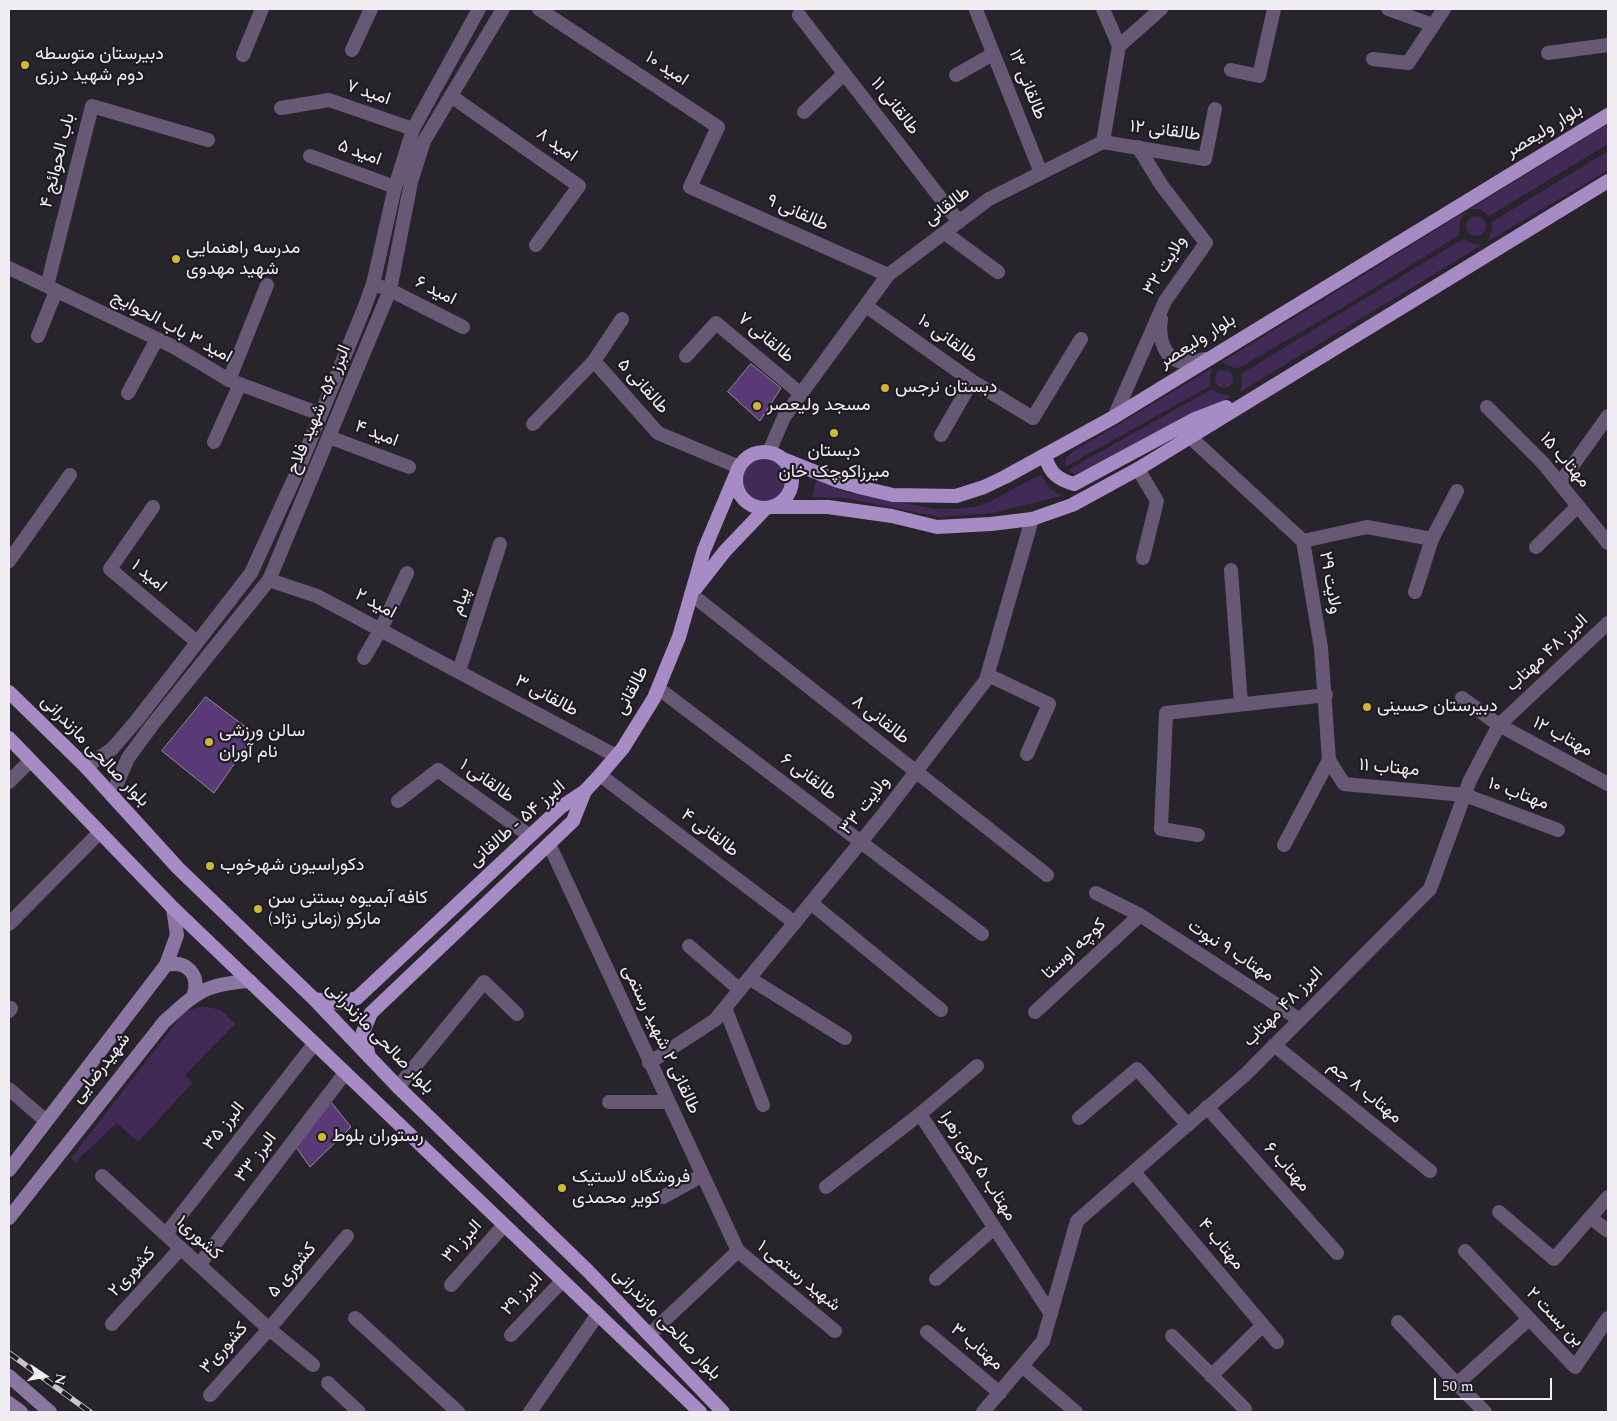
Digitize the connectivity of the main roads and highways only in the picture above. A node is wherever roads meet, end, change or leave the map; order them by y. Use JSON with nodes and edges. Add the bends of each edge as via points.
{"nodes":[{"id":1,"x":1608,"y":115,"type":"edge"},
{"id":2,"x":1608,"y":181,"type":"edge"},
{"id":3,"x":1264,"y":392,"type":"junction"},
{"id":4,"x":1045,"y":456,"type":"junction"},
{"id":5,"x":783,"y":458,"type":"junction"},
{"id":6,"x":739,"y":467,"type":"junction"},
{"id":7,"x":770,"y":508,"type":"junction"},
{"id":8,"x":691,"y":594,"type":"junction"},
{"id":9,"x":9,"y":692,"type":"edge"},
{"id":10,"x":9,"y":738,"type":"edge"},
{"id":11,"x":585,"y":791,"type":"junction"},
{"id":12,"x":173,"y":908,"type":"junction"},
{"id":13,"x":166,"y":965,"type":"junction"},
{"id":14,"x":250,"y":981,"type":"junction"},
{"id":15,"x":366,"y":991,"type":"junction"},
{"id":16,"x":194,"y":994,"type":"junction"},
{"id":17,"x":314,"y":999,"type":"junction"},
{"id":18,"x":377,"y":1008,"type":"junction"},
{"id":19,"x":369,"y":1058,"type":"junction"},
{"id":20,"x":9,"y":1170,"type":"edge"},
{"id":21,"x":9,"y":1218,"type":"edge"},
{"id":22,"x":9,"y":1376,"type":"edge"},
{"id":23,"x":9,"y":1403,"type":"edge"},
{"id":24,"x":21,"y":1412,"type":"edge"},
{"id":25,"x":50,"y":1412,"type":"edge"},
{"id":26,"x":700,"y":1412,"type":"edge"},
{"id":27,"x":723,"y":1412,"type":"edge"}],
"edges":[{"from":1,"to":4,"type":"main road","name":"بلوار ولیعصر"},
{"from":2,"to":3,"type":"main road"},
{"from":3,"to":4,"type":"main road","via":[[1195,419],[1074,484],[1060,480],[1049,470]]},
{"from":3,"to":7,"type":"main road","via":[[1138,469],[1072,505],[1032,519],[937,527],[892,516],[828,507]]},
{"from":4,"to":5,"type":"main road","name":"بلوار ولیعصر","via":[[984,487],[956,496],[893,495],[838,481]]},
{"from":5,"to":6,"type":"main road","via":[[769,452],[751,454]]},
{"from":5,"to":7,"type":"main road","via":[[789,466],[792,486],[788,495]]},
{"from":6,"to":7,"type":"main road","via":[[736,484],[743,499],[758,508]]},
{"from":6,"to":8,"type":"main road","name":"طالقانی","via":[[704,550]]},
{"from":7,"to":8,"type":"main road","name":"طالقانی","via":[[725,551]]},
{"from":8,"to":11,"type":"main road","name":"طالقانی","via":[[679,637],[654,698],[616,756]]},
{"from":9,"to":17,"type":"main road","name":"بلوار صالحی مازندرانی","via":[[86,767],[178,868]]},
{"from":10,"to":12,"type":"main road","name":"بلوار صالحی مازندرانی"},
{"from":11,"to":15,"type":"main road","name":"البرز ۵۴ - طالقانی","via":[[561,807]]},
{"from":11,"to":18,"type":"main road","name":"البرز ۵۴ - طالقانی","via":[[573,821]]},
{"from":12,"to":13,"type":"main road","name":"شهیدرضایی","via":[[177,935]]},
{"from":12,"to":14,"type":"main road","name":"بلوار صالحی مازندرانی"},
{"from":13,"to":16,"type":"main road","via":[[183,964],[190,970],[197,986]]},
{"from":13,"to":20,"type":"main road","name":"شهیدرضایی"},
{"from":14,"to":16,"type":"main road","name":"شهیدرضایی","via":[[220,983]]},
{"from":14,"to":26,"type":"main road","name":"بلوار صالحی مازندرانی"},
{"from":15,"to":17,"type":"main road","name":"البرز ۵۴ - طالقانی","via":[[357,998],[340,1003]]},
{"from":15,"to":18,"type":"main road","via":[[360,1002],[362,1010]]},
{"from":16,"to":21,"type":"main road","name":"شهیدرضایی","via":[[164,1022]]},
{"from":17,"to":19,"type":"main road","name":"بلوار صالحی مازندرانی"},
{"from":18,"to":19,"type":"main road","name":"البرز ۵۴ - طالقانی","via":[[363,1032]]},
{"from":19,"to":27,"type":"main road","name":"بلوار صالحی مازندرانی","via":[[588,1271]]},
{"from":22,"to":25,"type":"main road"},
{"from":23,"to":24,"type":"main road"}]}
